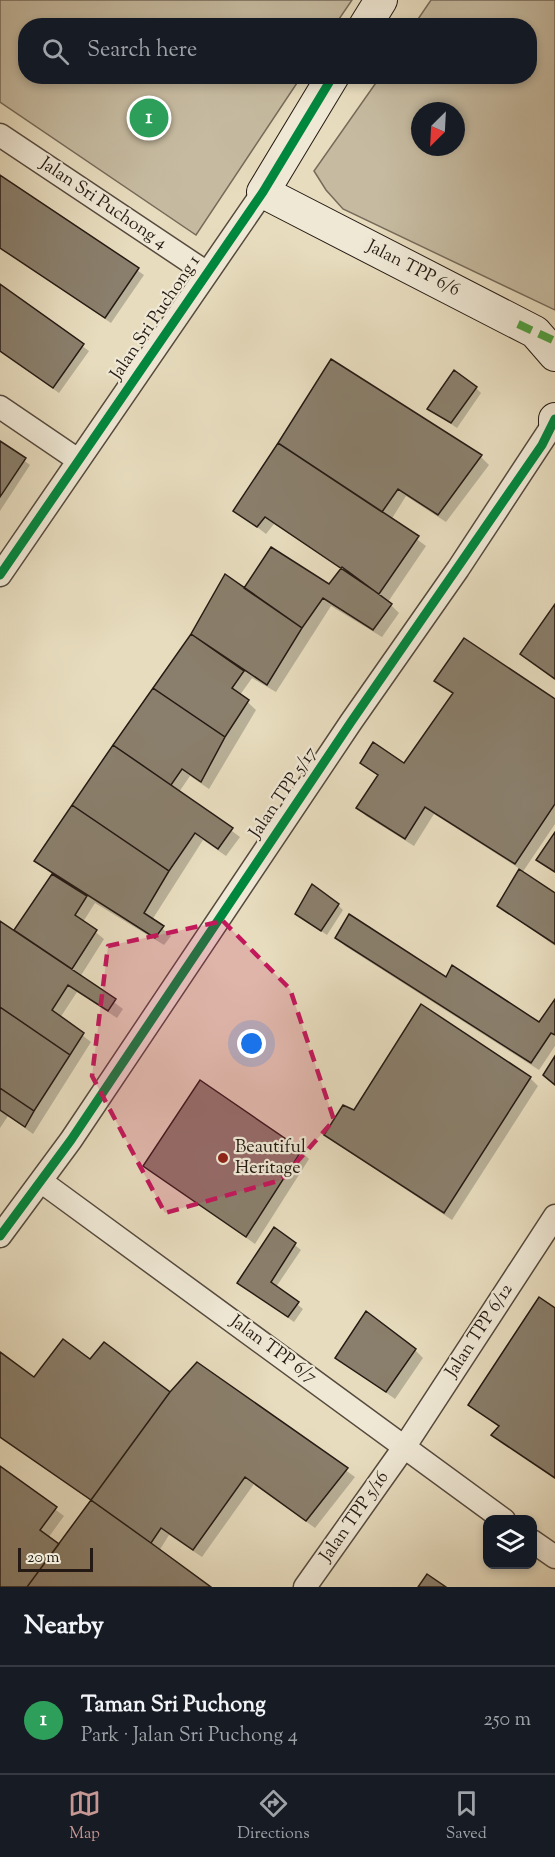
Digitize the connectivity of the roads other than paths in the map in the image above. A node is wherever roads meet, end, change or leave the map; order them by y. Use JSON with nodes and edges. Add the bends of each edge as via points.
{"nodes":[{"id":1,"x":381,"y":0,"type":"edge"},
{"id":2,"x":369,"y":18,"type":"edge"},
{"id":3,"x":328,"y":84,"type":"edge"},
{"id":4,"x":0,"y":135,"type":"edge"},
{"id":5,"x":263,"y":192,"type":"junction"},
{"id":6,"x":207,"y":273,"type":"junction"},
{"id":7,"x":555,"y":355,"type":"edge"},
{"id":8,"x":0,"y":407,"type":"edge"},
{"id":9,"x":555,"y":422,"type":"edge"},
{"id":10,"x":78,"y":460,"type":"junction"},
{"id":11,"x":0,"y":575,"type":"edge"},
{"id":12,"x":42,"y":1182,"type":"junction"},
{"id":13,"x":555,"y":1216,"type":"edge"},
{"id":14,"x":0,"y":1236,"type":"edge"},
{"id":15,"x":405,"y":1446,"type":"junction"},
{"id":16,"x":497,"y":1515,"type":"edge"},
{"id":17,"x":537,"y":1544,"type":"edge"},
{"id":18,"x":555,"y":1557,"type":"edge"},
{"id":19,"x":305,"y":1587,"type":"edge"}],
"edges":[{"from":1,"to":2,"type":"street"},
{"from":3,"to":5,"type":"street","name":"Jalan Sri Puchong 1"},
{"from":4,"to":6,"type":"street","name":"Jalan Sri Puchong 4"},
{"from":5,"to":6,"type":"street","name":"Jalan Sri Puchong 1"},
{"from":5,"to":7,"type":"street","name":"Jalan TPP 6/6","via":[[536,332]]},
{"from":6,"to":10,"type":"street","name":"Jalan Sri Puchong 1"},
{"from":8,"to":10,"type":"street"},
{"from":9,"to":12,"type":"street","name":"Jalan TPP 5/17"},
{"from":10,"to":11,"type":"street","name":"Jalan Sri Puchong 1"},
{"from":12,"to":14,"type":"street","name":"Jalan TPP 5/17"},
{"from":12,"to":15,"type":"street","name":"Jalan TPP 6/7"},
{"from":13,"to":15,"type":"street","name":"Jalan TPP 6/12"},
{"from":15,"to":16,"type":"street","name":"Jalan TPP 6/7"},
{"from":15,"to":19,"type":"street","name":"Jalan TPP 5/16"},
{"from":17,"to":18,"type":"street"}]}
